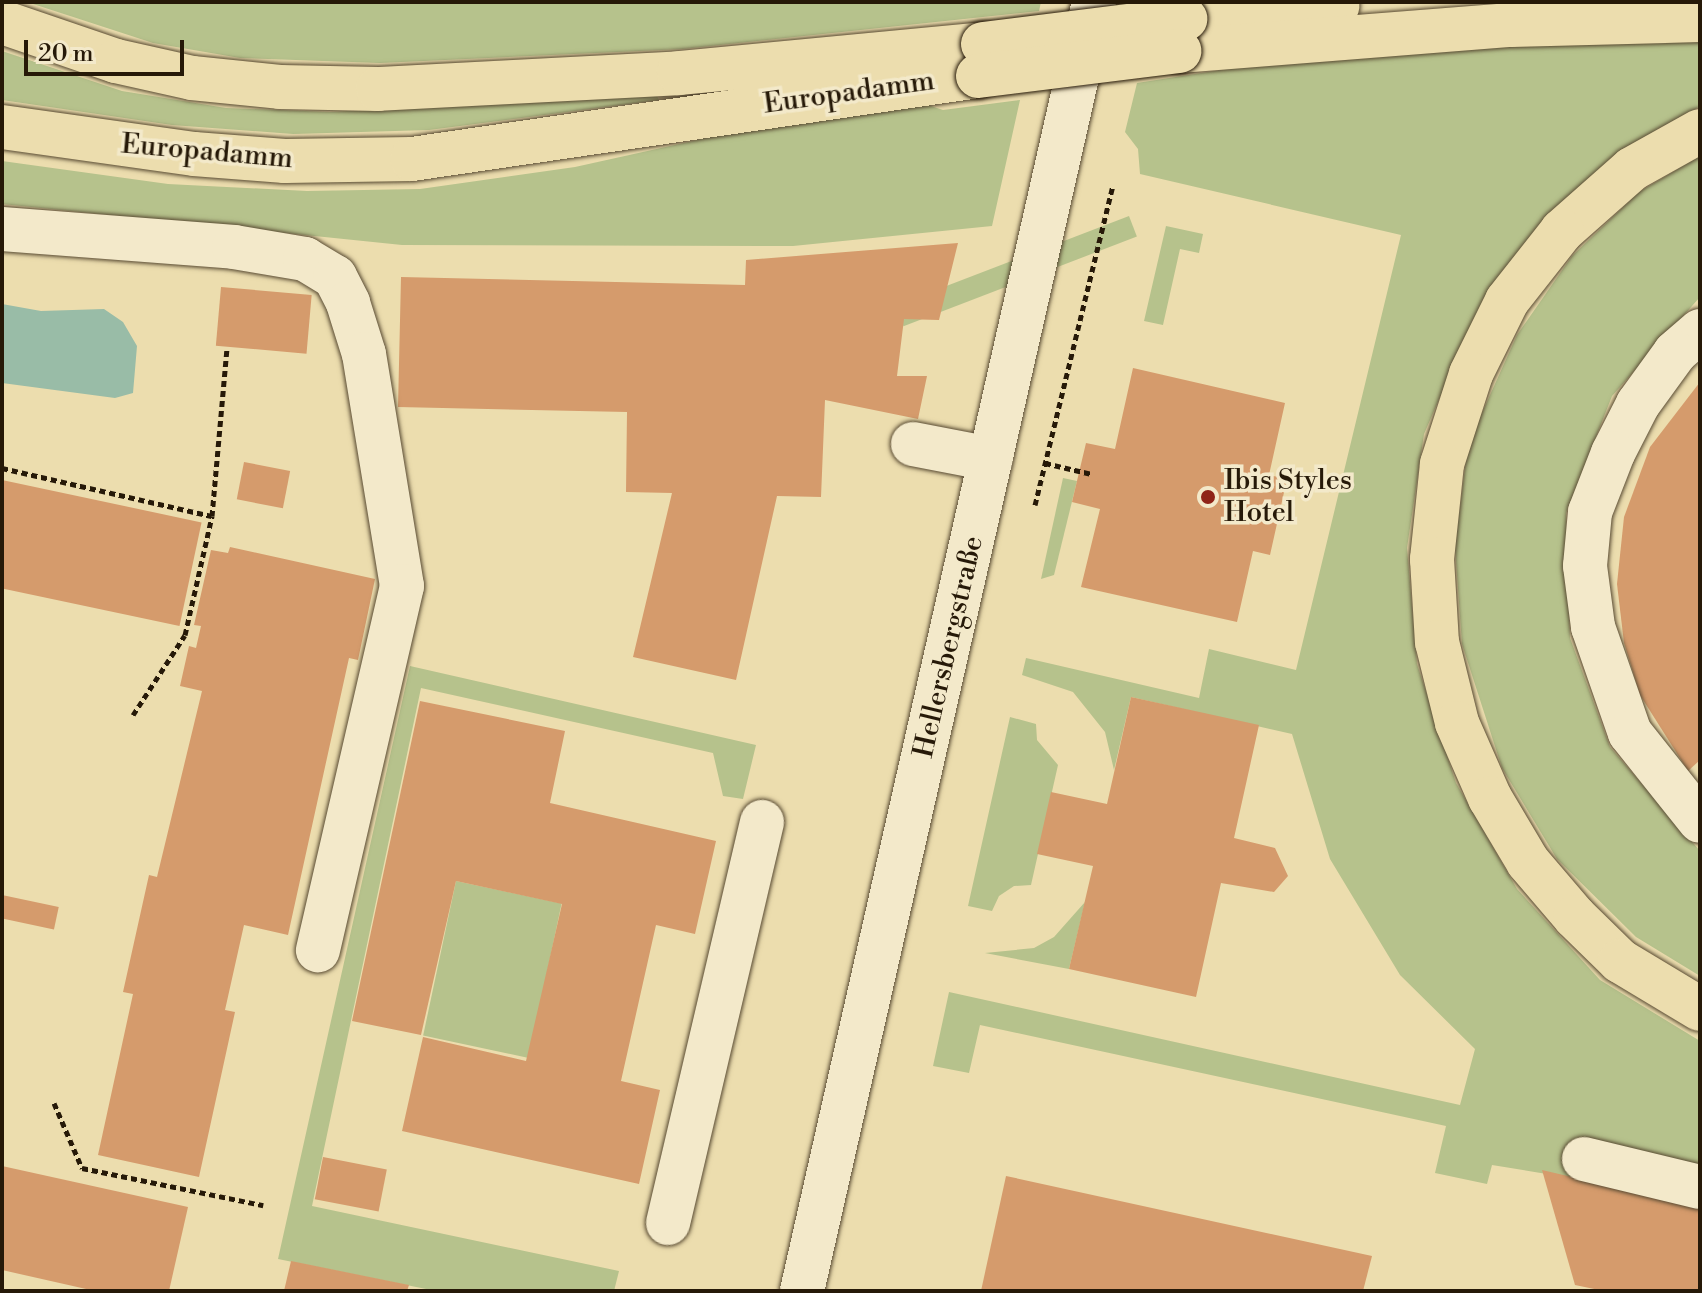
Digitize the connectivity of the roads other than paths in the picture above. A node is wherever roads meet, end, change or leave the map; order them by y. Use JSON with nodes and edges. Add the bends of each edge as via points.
{"nodes":[{"id":1,"x":1094,"y":2,"type":"edge"},
{"id":2,"x":1403,"y":2,"type":"edge"},
{"id":3,"x":1700,"y":20,"type":"edge"},
{"id":4,"x":2,"y":22,"type":"edge"},
{"id":5,"x":1182,"y":35,"type":"junction"},
{"id":6,"x":980,"y":60,"type":"junction"},
{"id":7,"x":2,"y":127,"type":"edge"},
{"id":8,"x":1700,"y":131,"type":"edge"},
{"id":9,"x":2,"y":229,"type":"edge"},
{"id":10,"x":1700,"y":331,"type":"edge"},
{"id":11,"x":913,"y":444,"type":"dead end"},
{"id":12,"x":991,"y":459,"type":"junction"},
{"id":13,"x":1700,"y":821,"type":"edge"},
{"id":14,"x":762,"y":822,"type":"dead end"},
{"id":15,"x":318,"y":950,"type":"dead end"},
{"id":16,"x":1700,"y":1009,"type":"edge"},
{"id":17,"x":1584,"y":1159,"type":"dead end"},
{"id":18,"x":1700,"y":1187,"type":"edge"},
{"id":19,"x":668,"y":1223,"type":"dead end"},
{"id":20,"x":802,"y":1291,"type":"edge"}],
"edges":[{"from":1,"to":12,"type":"street","name":"Hellersbergstraße"},
{"from":2,"to":5,"type":"main road","name":"Europadamm"},
{"from":3,"to":5,"type":"main road","name":"Europadamm"},
{"from":4,"to":6,"type":"main road","name":"Europadamm","via":[[58,44],[177,75],[294,88],[378,89]]},
{"from":5,"to":6,"type":"main road","name":"Europadamm","bridge":true},
{"from":6,"to":7,"type":"main road","name":"Europadamm","via":[[412,159],[225,157]]},
{"from":8,"to":16,"type":"main road","via":[[1632,169],[1562,231],[1507,301],[1471,374],[1442,464],[1432,559],[1437,642],[1457,723],[1490,798],[1528,862],[1620,961]]},
{"from":9,"to":15,"type":"street","via":[[234,247],[305,259],[335,277],[348,303],[364,354],[402,586]]},
{"from":10,"to":13,"type":"street","via":[[1675,353],[1638,404],[1613,453],[1590,512],[1585,566],[1593,627],[1630,733]]},
{"from":11,"to":12,"type":"street"},
{"from":12,"to":20,"type":"street","name":"Hellersbergstraße"},
{"from":14,"to":19,"type":"street"},
{"from":17,"to":18,"type":"street"}]}
